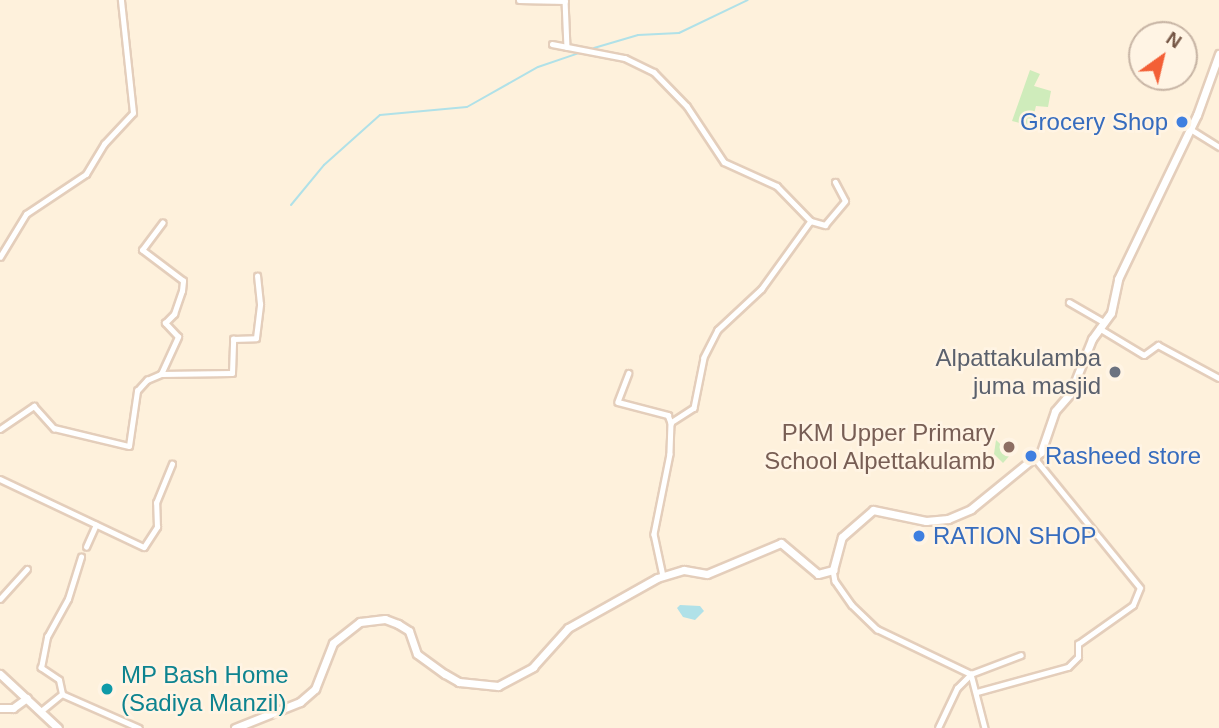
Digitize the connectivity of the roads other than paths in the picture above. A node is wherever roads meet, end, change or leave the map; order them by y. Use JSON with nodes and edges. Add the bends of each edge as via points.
{"nodes":[{"id":1,"x":121,"y":0,"type":"edge"},
{"id":2,"x":519,"y":0,"type":"edge"},
{"id":3,"x":565,"y":1,"type":"edge"},
{"id":4,"x":552,"y":44,"type":"dead end"},
{"id":5,"x":567,"y":47,"type":"junction"},
{"id":6,"x":1219,"y":54,"type":"edge"},
{"id":7,"x":1188,"y":128,"type":"junction"},
{"id":8,"x":1219,"y":147,"type":"edge"},
{"id":9,"x":835,"y":182,"type":"dead end"},
{"id":10,"x":811,"y":221,"type":"junction"},
{"id":11,"x":162,"y":223,"type":"dead end"},
{"id":12,"x":0,"y":257,"type":"edge"},
{"id":13,"x":257,"y":276,"type":"dead end"},
{"id":14,"x":1069,"y":302,"type":"dead end"},
{"id":15,"x":1100,"y":324,"type":"junction"},
{"id":16,"x":629,"y":373,"type":"dead end"},
{"id":17,"x":161,"y":374,"type":"junction"},
{"id":18,"x":1219,"y":378,"type":"edge"},
{"id":19,"x":671,"y":423,"type":"junction"},
{"id":20,"x":0,"y":429,"type":"edge"},
{"id":21,"x":1034,"y":458,"type":"junction"},
{"id":22,"x":172,"y":464,"type":"dead end"},
{"id":23,"x":0,"y":479,"type":"edge"},
{"id":24,"x":96,"y":525,"type":"junction"},
{"id":25,"x":86,"y":547,"type":"dead end"},
{"id":26,"x":81,"y":556,"type":"dead end"},
{"id":27,"x":27,"y":569,"type":"dead end"},
{"id":28,"x":833,"y":570,"type":"junction"},
{"id":29,"x":663,"y":577,"type":"junction"},
{"id":30,"x":0,"y":599,"type":"edge"},
{"id":31,"x":1021,"y":655,"type":"dead end"},
{"id":32,"x":0,"y":674,"type":"edge"},
{"id":33,"x":971,"y":674,"type":"junction"},
{"id":34,"x":977,"y":692,"type":"junction"},
{"id":35,"x":62,"y":694,"type":"junction"},
{"id":36,"x":27,"y":698,"type":"junction"},
{"id":37,"x":0,"y":708,"type":"edge"},
{"id":38,"x":41,"y":711,"type":"junction"},
{"id":39,"x":58,"y":728,"type":"edge"},
{"id":40,"x":139,"y":728,"type":"edge"},
{"id":41,"x":235,"y":728,"type":"edge"},
{"id":42,"x":938,"y":728,"type":"edge"},
{"id":43,"x":985,"y":728,"type":"edge"}],
"edges":[{"from":1,"to":12,"type":"street","via":[[133,113],[86,174],[26,214]]},
{"from":2,"to":3,"type":"street"},
{"from":3,"to":5,"type":"street"},
{"from":4,"to":5,"type":"street"},
{"from":5,"to":10,"type":"street","via":[[625,58],[654,72],[687,106],[723,162],[777,186]]},
{"from":6,"to":7,"type":"street"},
{"from":7,"to":8,"type":"street"},
{"from":7,"to":15,"type":"street","via":[[1144,232],[1118,279],[1111,313]]},
{"from":9,"to":10,"type":"street","via":[[845,201],[825,225]]},
{"from":10,"to":19,"type":"street","via":[[762,289],[718,330],[704,358],[694,408]]},
{"from":11,"to":17,"type":"street","via":[[142,250],[183,281],[183,291],[174,314],[164,323],[178,337]]},
{"from":13,"to":17,"type":"street","via":[[256,338],[233,340],[232,373]]},
{"from":14,"to":15,"type":"street"},
{"from":15,"to":18,"type":"street","via":[[1144,355],[1158,345]]},
{"from":15,"to":21,"type":"street","via":[[1070,394],[1055,411],[1048,436]]},
{"from":16,"to":19,"type":"street","via":[[618,402],[668,415]]},
{"from":17,"to":20,"type":"street","via":[[137,391],[129,446],[54,428],[34,406]]},
{"from":19,"to":29,"type":"street","via":[[670,454],[654,534]]},
{"from":21,"to":28,"type":"street","via":[[960,516],[926,521],[882,510],[865,514],[848,529],[836,551]]},
{"from":21,"to":34,"type":"street","via":[[1073,512],[1128,568],[1140,588],[1133,605],[1077,644],[1078,657],[1068,667]]},
{"from":22,"to":24,"type":"street","via":[[156,503],[157,527],[144,547]]},
{"from":23,"to":24,"type":"street"},
{"from":24,"to":25,"type":"street"},
{"from":26,"to":35,"type":"street","via":[[68,599],[47,637],[41,668],[59,680]]},
{"from":27,"to":30,"type":"street"},
{"from":28,"to":29,"type":"street","via":[[818,574],[782,544],[707,574],[684,570]]},
{"from":28,"to":33,"type":"street","via":[[852,605],[877,629]]},
{"from":29,"to":41,"type":"street","via":[[631,589],[568,628],[533,667],[498,686],[459,682],[445,674],[417,654],[408,631],[398,624],[385,619],[360,622],[333,643],[315,689],[300,702]]},
{"from":31,"to":33,"type":"street"},
{"from":32,"to":36,"type":"street"},
{"from":33,"to":34,"type":"street"},
{"from":33,"to":42,"type":"street","via":[[957,688]]},
{"from":34,"to":43,"type":"street"},
{"from":35,"to":38,"type":"street"},
{"from":35,"to":40,"type":"street"},
{"from":36,"to":37,"type":"street","via":[[13,708]]},
{"from":36,"to":38,"type":"street"},
{"from":38,"to":39,"type":"street"}]}
